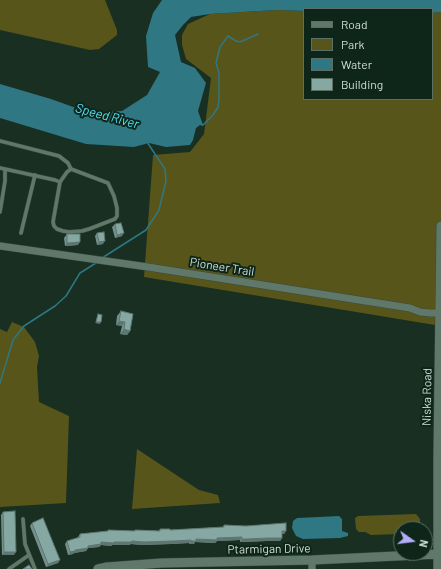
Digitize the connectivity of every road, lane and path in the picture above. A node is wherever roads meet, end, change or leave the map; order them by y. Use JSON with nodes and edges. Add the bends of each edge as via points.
{"nodes":[{"id":1,"x":0,"y":141,"type":"edge"},
{"id":2,"x":0,"y":168,"type":"edge"},
{"id":3,"x":5,"y":169,"type":"junction"},
{"id":4,"x":71,"y":169,"type":"junction"},
{"id":5,"x":34,"y":175,"type":"junction"},
{"id":6,"x":60,"y":182,"type":"junction"},
{"id":7,"x":0,"y":212,"type":"edge"},
{"id":8,"x":441,"y":226,"type":"edge"},
{"id":9,"x":21,"y":233,"type":"dead end"},
{"id":10,"x":0,"y":246,"type":"edge"},
{"id":11,"x":440,"y":313,"type":"edge"},
{"id":12,"x":23,"y":519,"type":"dead end"},
{"id":13,"x":440,"y":554,"type":"edge"},
{"id":14,"x":29,"y":555,"type":"junction"},
{"id":15,"x":312,"y":564,"type":"edge"},
{"id":16,"x":162,"y":566,"type":"edge"},
{"id":17,"x":9,"y":569,"type":"edge"},
{"id":18,"x":35,"y":569,"type":"edge"},
{"id":19,"x":98,"y":569,"type":"edge"},
{"id":20,"x":438,"y":569,"type":"edge"}],
"edges":[{"from":1,"to":4,"type":"lane","via":[[59,156]]},
{"from":2,"to":3,"type":"lane"},
{"from":3,"to":5,"type":"lane"},
{"from":3,"to":7,"type":"lane"},
{"from":4,"to":6,"type":"lane"},
{"from":4,"to":6,"type":"lane","via":[[108,183],[114,196],[117,216],[109,222],[82,231],[69,232],[57,229],[53,222]]},
{"from":5,"to":6,"type":"lane"},
{"from":5,"to":9,"type":"lane"},
{"from":8,"to":11,"type":"street","name":"Niska Road"},
{"from":10,"to":11,"type":"street","name":"Pioneer Trail","via":[[410,308],[420,312]]},
{"from":11,"to":13,"type":"street","name":"Niska Road"},
{"from":12,"to":14,"type":"lane","via":[[25,544]]},
{"from":13,"to":15,"type":"street","name":"Ptarmigan Drive"},
{"from":13,"to":20,"type":"street","name":"Niska Road"},
{"from":14,"to":17,"type":"lane"},
{"from":14,"to":18,"type":"lane"},
{"from":15,"to":16,"type":"street","name":"Ptarmigan Drive"},
{"from":16,"to":19,"type":"street","name":"Ptarmigan Drive"}]}
